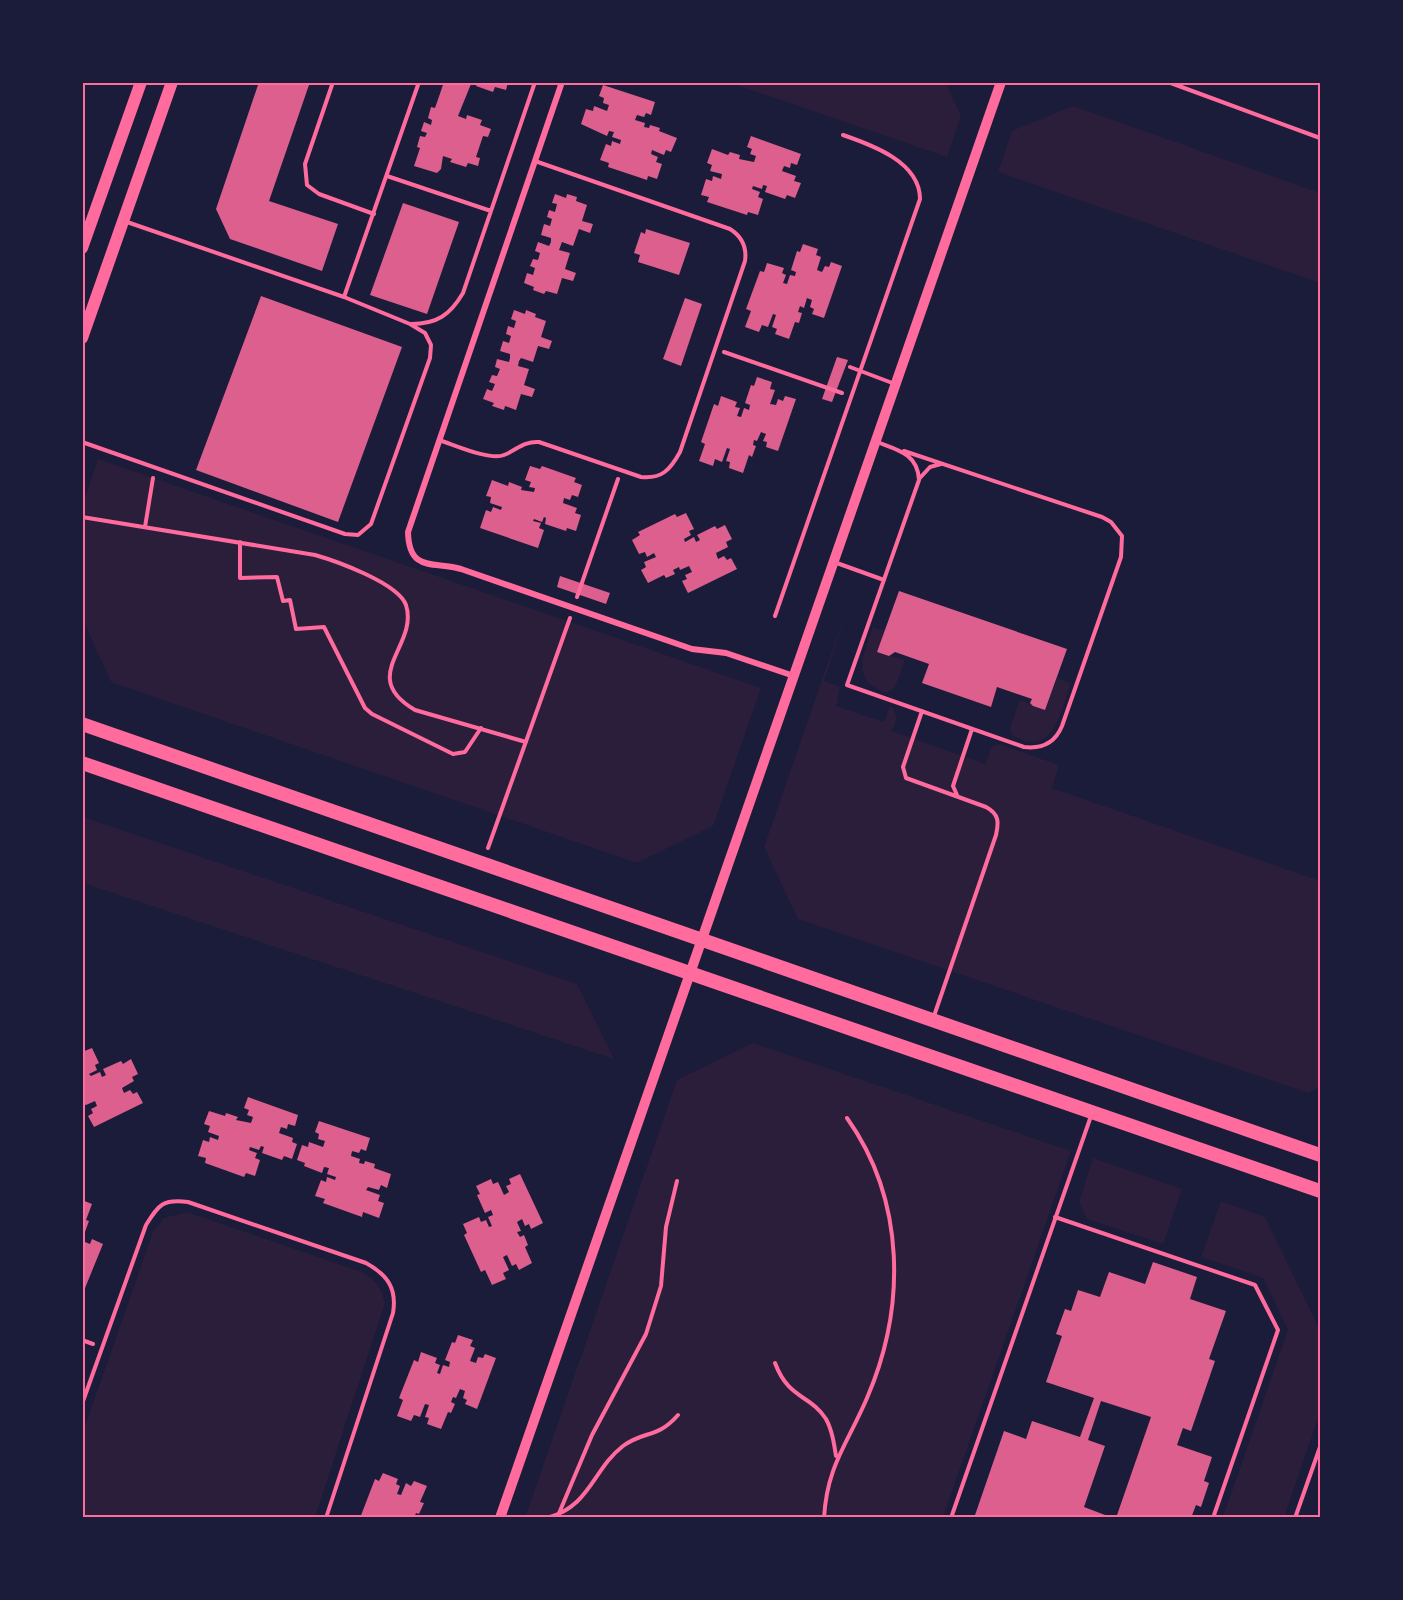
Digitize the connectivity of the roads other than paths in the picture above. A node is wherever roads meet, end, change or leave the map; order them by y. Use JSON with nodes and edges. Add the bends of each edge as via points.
{"nodes":[{"id":1,"x":141,"y":82,"type":"edge"},
{"id":2,"x":172,"y":82,"type":"edge"},
{"id":3,"x":333,"y":82,"type":"edge"},
{"id":4,"x":419,"y":82,"type":"edge"},
{"id":5,"x":535,"y":82,"type":"edge"},
{"id":6,"x":562,"y":82,"type":"edge"},
{"id":7,"x":1001,"y":82,"type":"edge"},
{"id":8,"x":1167,"y":82,"type":"edge"},
{"id":9,"x":843,"y":135,"type":"dead end"},
{"id":10,"x":1320,"y":138,"type":"edge"},
{"id":11,"x":535,"y":161,"type":"junction"},
{"id":12,"x":387,"y":176,"type":"junction"},
{"id":13,"x":491,"y":211,"type":"junction"},
{"id":14,"x":374,"y":214,"type":"junction"},
{"id":15,"x":123,"y":221,"type":"junction"},
{"id":16,"x":82,"y":248,"type":"edge"},
{"id":17,"x":344,"y":297,"type":"junction"},
{"id":18,"x":410,"y":324,"type":"junction"},
{"id":19,"x":82,"y":338,"type":"edge"},
{"id":20,"x":850,"y":367,"type":"dead end"},
{"id":21,"x":860,"y":371,"type":"junction"},
{"id":22,"x":896,"y":384,"type":"junction"},
{"id":23,"x":440,"y":440,"type":"junction"},
{"id":24,"x":82,"y":442,"type":"edge"},
{"id":25,"x":876,"y":442,"type":"junction"},
{"id":26,"x":904,"y":452,"type":"junction"},
{"id":27,"x":948,"y":464,"type":"junction"},
{"id":28,"x":919,"y":480,"type":"junction"},
{"id":29,"x":834,"y":562,"type":"junction"},
{"id":30,"x":884,"y":580,"type":"junction"},
{"id":31,"x":775,"y":616,"type":"dead end"},
{"id":32,"x":794,"y":675,"type":"junction"},
{"id":33,"x":922,"y":711,"type":"junction"},
{"id":34,"x":82,"y":724,"type":"edge"},
{"id":35,"x":972,"y":729,"type":"junction"},
{"id":36,"x":82,"y":763,"type":"edge"},
{"id":37,"x":959,"y":797,"type":"junction"},
{"id":38,"x":700,"y":939,"type":"junction"},
{"id":39,"x":688,"y":973,"type":"junction"},
{"id":40,"x":932,"y":1020,"type":"junction"},
{"id":41,"x":1092,"y":1112,"type":"junction"},
{"id":42,"x":1320,"y":1155,"type":"edge"},
{"id":43,"x":1319,"y":1193,"type":"edge"},
{"id":44,"x":1055,"y":1217,"type":"junction"},
{"id":45,"x":82,"y":1404,"type":"edge"},
{"id":46,"x":1320,"y":1447,"type":"edge"},
{"id":47,"x":326,"y":1518,"type":"edge"},
{"id":48,"x":500,"y":1518,"type":"edge"},
{"id":49,"x":951,"y":1518,"type":"edge"},
{"id":50,"x":1213,"y":1518,"type":"edge"},
{"id":51,"x":1295,"y":1518,"type":"edge"}],
"edges":[{"from":1,"to":16,"type":"main road"},
{"from":2,"to":15,"type":"main road"},
{"from":3,"to":14,"type":"lane","via":[[305,164],[307,185],[320,195]]},
{"from":4,"to":12,"type":"lane"},
{"from":5,"to":13,"type":"lane"},
{"from":6,"to":11,"type":"street"},
{"from":7,"to":22,"type":"street"},
{"from":8,"to":10,"type":"lane"},
{"from":9,"to":21,"type":"lane","via":[[880,148],[913,175],[920,190]]},
{"from":11,"to":23,"type":"street"},
{"from":11,"to":23,"type":"lane","via":[[736,233],[744,244],[745,261],[680,452],[670,469],[650,477],[539,442],[523,444],[494,457]]},
{"from":12,"to":13,"type":"lane"},
{"from":12,"to":14,"type":"lane"},
{"from":13,"to":18,"type":"lane","via":[[463,293],[451,311],[429,324]]},
{"from":14,"to":17,"type":"lane"},
{"from":15,"to":17,"type":"lane"},
{"from":15,"to":19,"type":"main road"},
{"from":17,"to":18,"type":"lane"},
{"from":18,"to":24,"type":"lane","via":[[425,333],[431,345],[430,358],[371,524],[358,535],[345,534]]},
{"from":20,"to":21,"type":"lane"},
{"from":21,"to":22,"type":"lane"},
{"from":21,"to":31,"type":"lane"},
{"from":22,"to":25,"type":"street"},
{"from":23,"to":32,"type":"street","via":[[408,532],[408,544],[415,557],[429,566],[462,569],[692,649],[726,653]]},
{"from":25,"to":26,"type":"lane"},
{"from":25,"to":29,"type":"street"},
{"from":26,"to":27,"type":"lane"},
{"from":26,"to":28,"type":"lane","via":[[915,461]]},
{"from":27,"to":28,"type":"lane","via":[[930,467]]},
{"from":27,"to":35,"type":"lane","via":[[1102,517],[1118,528],[1123,546],[1056,736],[1043,746],[1031,748]]},
{"from":28,"to":30,"type":"lane"},
{"from":29,"to":30,"type":"lane"},
{"from":29,"to":32,"type":"street"},
{"from":30,"to":33,"type":"lane","via":[[847,685]]},
{"from":32,"to":38,"type":"street"},
{"from":33,"to":35,"type":"lane"},
{"from":33,"to":37,"type":"lane","via":[[903,773],[912,782]]},
{"from":34,"to":38,"type":"highway"},
{"from":35,"to":37,"type":"lane","via":[[953,786]]},
{"from":36,"to":39,"type":"highway"},
{"from":37,"to":40,"type":"lane","via":[[995,812],[998,826]]},
{"from":38,"to":39,"type":"street"},
{"from":38,"to":40,"type":"highway"},
{"from":39,"to":41,"type":"highway"},
{"from":39,"to":48,"type":"street"},
{"from":40,"to":42,"type":"highway"},
{"from":41,"to":43,"type":"highway"},
{"from":41,"to":44,"type":"lane"},
{"from":44,"to":49,"type":"lane"},
{"from":44,"to":50,"type":"lane","via":[[1255,1285],[1278,1330]]},
{"from":45,"to":47,"type":"lane","via":[[146,1225],[164,1203],[188,1202],[366,1263],[389,1281],[396,1296]]},
{"from":46,"to":51,"type":"lane"}]}
